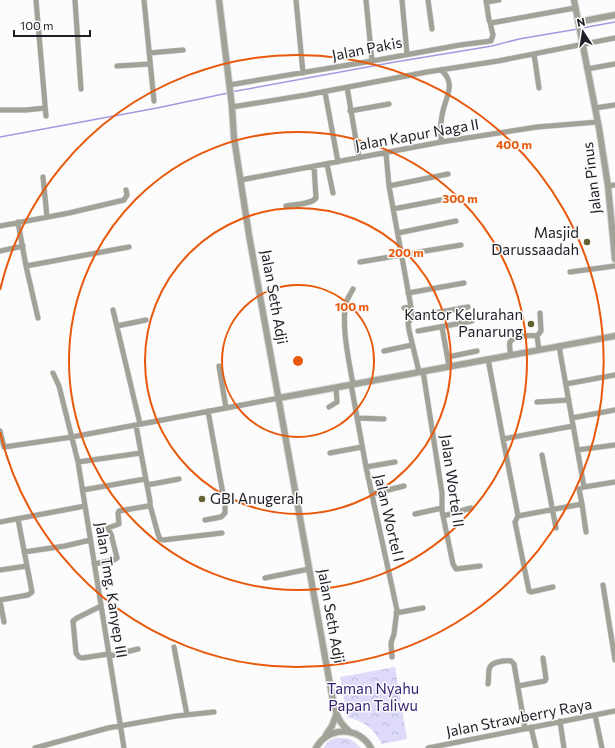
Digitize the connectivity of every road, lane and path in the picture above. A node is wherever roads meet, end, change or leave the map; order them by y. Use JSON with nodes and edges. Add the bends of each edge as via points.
{"nodes":[{"id":1,"x":36,"y":0,"type":"edge"},
{"id":2,"x":75,"y":0,"type":"edge"},
{"id":3,"x":144,"y":0,"type":"edge"},
{"id":4,"x":219,"y":0,"type":"edge"},
{"id":5,"x":296,"y":0,"type":"edge"},
{"id":6,"x":366,"y":0,"type":"edge"},
{"id":7,"x":402,"y":0,"type":"edge"},
{"id":8,"x":428,"y":0,"type":"edge"},
{"id":9,"x":499,"y":0,"type":"edge"},
{"id":10,"x":574,"y":0,"type":"edge"},
{"id":11,"x":486,"y":1,"type":"edge"},
{"id":12,"x":575,"y":8,"type":"junction"},
{"id":13,"x":615,"y":15,"type":"edge"},
{"id":14,"x":490,"y":22,"type":"junction"},
{"id":15,"x":579,"y":24,"type":"junction"},
{"id":16,"x":432,"y":30,"type":"dead end"},
{"id":17,"x":615,"y":38,"type":"edge"},
{"id":18,"x":583,"y":44,"type":"junction"},
{"id":19,"x":183,"y":50,"type":"dead end"},
{"id":20,"x":149,"y":53,"type":"junction"},
{"id":21,"x":407,"y":54,"type":"junction"},
{"id":22,"x":534,"y":54,"type":"junction"},
{"id":23,"x":372,"y":61,"type":"junction"},
{"id":24,"x":150,"y":64,"type":"junction"},
{"id":25,"x":615,"y":64,"type":"edge"},
{"id":26,"x":117,"y":66,"type":"dead end"},
{"id":27,"x":587,"y":69,"type":"junction"},
{"id":28,"x":441,"y":70,"type":"junction"},
{"id":29,"x":304,"y":73,"type":"junction"},
{"id":30,"x":229,"y":86,"type":"junction"},
{"id":31,"x":347,"y":87,"type":"junction"},
{"id":32,"x":539,"y":88,"type":"dead end"},
{"id":33,"x":81,"y":89,"type":"dead end"},
{"id":34,"x":324,"y":92,"type":"junction"},
{"id":35,"x":154,"y":101,"type":"dead end"},
{"id":36,"x":389,"y":104,"type":"dead end"},
{"id":37,"x":615,"y":105,"type":"edge"},
{"id":38,"x":232,"y":107,"type":"junction"},
{"id":39,"x":45,"y":108,"type":"junction"},
{"id":40,"x":595,"y":108,"type":"junction"},
{"id":41,"x":0,"y":110,"type":"edge"},
{"id":42,"x":350,"y":111,"type":"junction"},
{"id":43,"x":46,"y":116,"type":"dead end"},
{"id":44,"x":598,"y":122,"type":"junction"},
{"id":45,"x":441,"y":142,"type":"junction"},
{"id":46,"x":386,"y":153,"type":"junction"},
{"id":47,"x":360,"y":158,"type":"junction"},
{"id":48,"x":338,"y":162,"type":"junction"},
{"id":49,"x":327,"y":164,"type":"junction"},
{"id":50,"x":314,"y":166,"type":"junction"},
{"id":51,"x":448,"y":174,"type":"dead end"},
{"id":52,"x":43,"y":177,"type":"dead end"},
{"id":53,"x":241,"y":180,"type":"junction"},
{"id":54,"x":615,"y":185,"type":"edge"},
{"id":55,"x":389,"y":186,"type":"junction"},
{"id":56,"x":608,"y":186,"type":"junction"},
{"id":57,"x":126,"y":190,"type":"dead end"},
{"id":58,"x":333,"y":194,"type":"dead end"},
{"id":59,"x":451,"y":198,"type":"dead end"},
{"id":60,"x":286,"y":206,"type":"dead end"},
{"id":61,"x":393,"y":209,"type":"junction"},
{"id":62,"x":47,"y":217,"type":"junction"},
{"id":63,"x":456,"y":221,"type":"dead end"},
{"id":64,"x":18,"y":222,"type":"junction"},
{"id":65,"x":0,"y":226,"type":"edge"},
{"id":66,"x":398,"y":233,"type":"junction"},
{"id":67,"x":461,"y":245,"type":"dead end"},
{"id":68,"x":22,"y":246,"type":"junction"},
{"id":69,"x":129,"y":247,"type":"dead end"},
{"id":70,"x":0,"y":251,"type":"edge"},
{"id":71,"x":402,"y":256,"type":"junction"},
{"id":72,"x":615,"y":259,"type":"edge"},
{"id":73,"x":360,"y":262,"type":"dead end"},
{"id":74,"x":26,"y":266,"type":"junction"},
{"id":75,"x":615,"y":266,"type":"edge"},
{"id":76,"x":570,"y":272,"type":"dead end"},
{"id":77,"x":464,"y":283,"type":"dead end"},
{"id":78,"x":353,"y":289,"type":"dead end"},
{"id":79,"x":408,"y":294,"type":"junction"},
{"id":80,"x":411,"y":307,"type":"junction"},
{"id":81,"x":468,"y":307,"type":"dead end"},
{"id":82,"x":404,"y":308,"type":"dead end"},
{"id":83,"x":113,"y":310,"type":"dead end"},
{"id":84,"x":540,"y":313,"type":"dead end"},
{"id":85,"x":413,"y":317,"type":"junction"},
{"id":86,"x":38,"y":318,"type":"dead end"},
{"id":87,"x":146,"y":320,"type":"dead end"},
{"id":88,"x":472,"y":321,"type":"dead end"},
{"id":89,"x":117,"y":326,"type":"junction"},
{"id":90,"x":442,"y":327,"type":"junction"},
{"id":91,"x":418,"y":331,"type":"dead end"},
{"id":92,"x":538,"y":336,"type":"junction"},
{"id":93,"x":615,"y":336,"type":"edge"},
{"id":94,"x":412,"y":345,"type":"junction"},
{"id":95,"x":559,"y":346,"type":"junction"},
{"id":96,"x":539,"y":350,"type":"junction"},
{"id":97,"x":384,"y":351,"type":"dead end"},
{"id":98,"x":477,"y":351,"type":"dead end"},
{"id":99,"x":510,"y":355,"type":"junction"},
{"id":100,"x":448,"y":357,"type":"junction"},
{"id":101,"x":488,"y":359,"type":"junction"},
{"id":102,"x":219,"y":366,"type":"dead end"},
{"id":103,"x":450,"y":366,"type":"junction"},
{"id":104,"x":421,"y":372,"type":"junction"},
{"id":105,"x":54,"y":374,"type":"dead end"},
{"id":106,"x":615,"y":375,"type":"edge"},
{"id":107,"x":352,"y":384,"type":"junction"},
{"id":108,"x":566,"y":384,"type":"junction"},
{"id":109,"x":336,"y":387,"type":"junction"},
{"id":110,"x":279,"y":398,"type":"junction"},
{"id":111,"x":569,"y":400,"type":"junction"},
{"id":112,"x":537,"y":402,"type":"dead end"},
{"id":113,"x":329,"y":407,"type":"dead end"},
{"id":114,"x":226,"y":408,"type":"junction"},
{"id":115,"x":615,"y":410,"type":"edge"},
{"id":116,"x":208,"y":411,"type":"junction"},
{"id":117,"x":357,"y":418,"type":"junction"},
{"id":118,"x":572,"y":418,"type":"junction"},
{"id":119,"x":384,"y":419,"type":"dead end"},
{"id":120,"x":138,"y":424,"type":"junction"},
{"id":121,"x":573,"y":426,"type":"junction"},
{"id":122,"x":0,"y":431,"type":"edge"},
{"id":123,"x":72,"y":437,"type":"junction"},
{"id":124,"x":503,"y":439,"type":"junction"},
{"id":125,"x":615,"y":445,"type":"edge"},
{"id":126,"x":362,"y":447,"type":"junction"},
{"id":127,"x":2,"y":448,"type":"edge"},
{"id":128,"x":577,"y":450,"type":"junction"},
{"id":129,"x":141,"y":453,"type":"junction"},
{"id":130,"x":330,"y":453,"type":"dead end"},
{"id":131,"x":542,"y":455,"type":"dead end"},
{"id":132,"x":78,"y":462,"type":"junction"},
{"id":133,"x":395,"y":462,"type":"dead end"},
{"id":134,"x":366,"y":467,"type":"junction"},
{"id":135,"x":145,"y":478,"type":"junction"},
{"id":136,"x":179,"y":479,"type":"dead end"},
{"id":137,"x":615,"y":482,"type":"edge"},
{"id":138,"x":147,"y":485,"type":"junction"},
{"id":139,"x":404,"y":486,"type":"dead end"},
{"id":140,"x":584,"y":487,"type":"junction"},
{"id":141,"x":83,"y":490,"type":"junction"},
{"id":142,"x":372,"y":494,"type":"junction"},
{"id":143,"x":582,"y":504,"type":"junction"},
{"id":144,"x":150,"y":505,"type":"junction"},
{"id":145,"x":85,"y":506,"type":"junction"},
{"id":146,"x":442,"y":508,"type":"junction"},
{"id":147,"x":472,"y":508,"type":"dead end"},
{"id":148,"x":552,"y":509,"type":"junction"},
{"id":149,"x":415,"y":514,"type":"dead end"},
{"id":150,"x":443,"y":516,"type":"junction"},
{"id":151,"x":518,"y":516,"type":"junction"},
{"id":152,"x":18,"y":519,"type":"junction"},
{"id":153,"x":205,"y":520,"type":"dead end"},
{"id":154,"x":0,"y":522,"type":"edge"},
{"id":155,"x":556,"y":528,"type":"dead end"},
{"id":156,"x":586,"y":532,"type":"dead end"},
{"id":157,"x":222,"y":534,"type":"dead end"},
{"id":158,"x":90,"y":540,"type":"junction"},
{"id":159,"x":24,"y":552,"type":"junction"},
{"id":160,"x":94,"y":564,"type":"junction"},
{"id":161,"x":27,"y":566,"type":"junction"},
{"id":162,"x":480,"y":566,"type":"dead end"},
{"id":163,"x":309,"y":569,"type":"junction"},
{"id":164,"x":0,"y":570,"type":"edge"},
{"id":165,"x":265,"y":578,"type":"dead end"},
{"id":166,"x":604,"y":585,"type":"dead end"},
{"id":167,"x":553,"y":587,"type":"dead end"},
{"id":168,"x":0,"y":601,"type":"edge"},
{"id":169,"x":101,"y":606,"type":"junction"},
{"id":170,"x":423,"y":608,"type":"dead end"},
{"id":171,"x":396,"y":613,"type":"junction"},
{"id":172,"x":4,"y":622,"type":"dead end"},
{"id":173,"x":174,"y":646,"type":"dead end"},
{"id":174,"x":138,"y":649,"type":"dead end"},
{"id":175,"x":110,"y":655,"type":"junction"},
{"id":176,"x":392,"y":657,"type":"dead end"},
{"id":177,"x":543,"y":658,"type":"dead end"},
{"id":178,"x":615,"y":660,"type":"edge"},
{"id":179,"x":488,"y":684,"type":"dead end"},
{"id":180,"x":518,"y":686,"type":"junction"},
{"id":181,"x":615,"y":711,"type":"edge"},
{"id":182,"x":214,"y":712,"type":"dead end"},
{"id":183,"x":187,"y":714,"type":"junction"},
{"id":184,"x":336,"y":715,"type":"junction"},
{"id":185,"x":595,"y":715,"type":"junction"},
{"id":186,"x":560,"y":721,"type":"junction"},
{"id":187,"x":120,"y":726,"type":"junction"},
{"id":188,"x":531,"y":727,"type":"junction"},
{"id":189,"x":525,"y":728,"type":"junction"},
{"id":190,"x":349,"y":731,"type":"junction"},
{"id":191,"x":325,"y":737,"type":"junction"},
{"id":192,"x":35,"y":748,"type":"edge"},
{"id":193,"x":124,"y":748,"type":"edge"},
{"id":194,"x":316,"y":748,"type":"edge"},
{"id":195,"x":371,"y":748,"type":"edge"},
{"id":196,"x":428,"y":748,"type":"edge"},
{"id":197,"x":536,"y":748,"type":"edge"},
{"id":198,"x":564,"y":748,"type":"edge"},
{"id":199,"x":602,"y":748,"type":"edge"}],
"edges":[{"from":1,"to":39,"type":"street"},
{"from":2,"to":33,"type":"street"},
{"from":3,"to":20,"type":"street"},
{"from":4,"to":30,"type":"street","name":"Jalan Seth Adji"},
{"from":5,"to":29,"type":"street"},
{"from":6,"to":23,"type":"street"},
{"from":7,"to":21,"type":"street"},
{"from":8,"to":16,"type":"street"},
{"from":9,"to":11,"type":"street"},
{"from":10,"to":12,"type":"street","name":"Jalan Pinus"},
{"from":11,"to":14,"type":"street"},
{"from":12,"to":14,"type":"street"},
{"from":12,"to":15,"type":"street","name":"Jalan Pinus"},
{"from":13,"to":15,"type":"street"},
{"from":14,"to":21,"type":"street","name":"Jalan Pakis","via":[[493,35],[491,41]]},
{"from":15,"to":18,"type":"street","name":"Jalan Pinus"},
{"from":17,"to":18,"type":"street"},
{"from":18,"to":22,"type":"street"},
{"from":18,"to":27,"type":"street","name":"Jalan Pinus"},
{"from":19,"to":20,"type":"street"},
{"from":20,"to":24,"type":"street"},
{"from":21,"to":23,"type":"street","name":"Jalan Pakis"},
{"from":22,"to":28,"type":"street"},
{"from":22,"to":32,"type":"street"},
{"from":23,"to":29,"type":"street","name":"Jalan Pakis"},
{"from":24,"to":26,"type":"street"},
{"from":24,"to":35,"type":"street"},
{"from":25,"to":27,"type":"street"},
{"from":27,"to":40,"type":"street","name":"Jalan Pinus"},
{"from":28,"to":31,"type":"street"},
{"from":28,"to":45,"type":"street","via":[[450,84],[442,117]]},
{"from":29,"to":30,"type":"street","name":"Jalan Pakis"},
{"from":30,"to":38,"type":"street","name":"Jalan Seth Adji"},
{"from":31,"to":34,"type":"street"},
{"from":31,"to":42,"type":"street"},
{"from":34,"to":38,"type":"street"},
{"from":34,"to":48,"type":"street"},
{"from":36,"to":42,"type":"street"},
{"from":37,"to":40,"type":"street"},
{"from":38,"to":53,"type":"street","name":"Jalan Seth Adji"},
{"from":39,"to":41,"type":"street"},
{"from":39,"to":43,"type":"street"},
{"from":40,"to":44,"type":"street","name":"Jalan Pinus"},
{"from":42,"to":47,"type":"street"},
{"from":44,"to":45,"type":"street","name":"Jalan Kapur Naga II","via":[[537,127]]},
{"from":44,"to":56,"type":"street","name":"Jalan Pinus"},
{"from":45,"to":46,"type":"street","name":"Jalan Kapur Naga II"},
{"from":46,"to":47,"type":"street","name":"Jalan Kapur Naga II"},
{"from":46,"to":55,"type":"street"},
{"from":47,"to":48,"type":"street","name":"Jalan Kapur Naga II"},
{"from":48,"to":49,"type":"street","name":"Jalan Kapur Naga II"},
{"from":49,"to":50,"type":"street","name":"Jalan Kapur Naga II"},
{"from":49,"to":58,"type":"street"},
{"from":50,"to":53,"type":"street","name":"Jalan Kapur Naga II"},
{"from":50,"to":60,"type":"street","via":[[315,200]]},
{"from":51,"to":55,"type":"street"},
{"from":52,"to":62,"type":"street"},
{"from":53,"to":110,"type":"street","name":"Jalan Seth Adji"},
{"from":54,"to":56,"type":"street"},
{"from":55,"to":61,"type":"street"},
{"from":56,"to":72,"type":"street","name":"Jalan Pinus"},
{"from":57,"to":62,"type":"street","via":[[124,200]]},
{"from":59,"to":61,"type":"street"},
{"from":61,"to":66,"type":"street"},
{"from":62,"to":64,"type":"street"},
{"from":63,"to":66,"type":"street"},
{"from":64,"to":65,"type":"street"},
{"from":64,"to":68,"type":"street"},
{"from":66,"to":71,"type":"street"},
{"from":67,"to":71,"type":"street"},
{"from":68,"to":70,"type":"street"},
{"from":68,"to":74,"type":"street"},
{"from":69,"to":74,"type":"street"},
{"from":71,"to":73,"type":"street"},
{"from":71,"to":79,"type":"street"},
{"from":74,"to":86,"type":"street"},
{"from":75,"to":76,"type":"street"},
{"from":77,"to":79,"type":"street"},
{"from":78,"to":107,"type":"street","name":"Jalan Wortel I","via":[[347,301],[345,324]]},
{"from":79,"to":80,"type":"street"},
{"from":80,"to":82,"type":"street"},
{"from":80,"to":85,"type":"street"},
{"from":81,"to":85,"type":"street"},
{"from":83,"to":89,"type":"street"},
{"from":84,"to":92,"type":"street","via":[[541,331]]},
{"from":85,"to":94,"type":"street","name":"Jalan Wortel II","via":[[408,323]]},
{"from":87,"to":89,"type":"street"},
{"from":88,"to":90,"type":"street"},
{"from":89,"to":120,"type":"street"},
{"from":90,"to":91,"type":"street"},
{"from":90,"to":100,"type":"street"},
{"from":92,"to":96,"type":"street"},
{"from":92,"to":99,"type":"street","via":[[513,339]]},
{"from":93,"to":95,"type":"street"},
{"from":94,"to":97,"type":"street"},
{"from":94,"to":104,"type":"street","name":"Jalan Wortel II"},
{"from":95,"to":96,"type":"street"},
{"from":95,"to":108,"type":"street"},
{"from":96,"to":99,"type":"street"},
{"from":98,"to":100,"type":"street"},
{"from":99,"to":101,"type":"street"},
{"from":100,"to":103,"type":"street"},
{"from":101,"to":103,"type":"street"},
{"from":101,"to":124,"type":"street"},
{"from":102,"to":114,"type":"street"},
{"from":103,"to":104,"type":"street"},
{"from":104,"to":107,"type":"street"},
{"from":104,"to":146,"type":"street","name":"Jalan Wortel II","via":[[442,493]]},
{"from":105,"to":123,"type":"street","name":"Jalan Tmg. Kanyep III"},
{"from":106,"to":108,"type":"street"},
{"from":107,"to":109,"type":"street"},
{"from":107,"to":117,"type":"street","name":"Jalan Wortel I"},
{"from":108,"to":111,"type":"street"},
{"from":109,"to":110,"type":"street"},
{"from":109,"to":113,"type":"street","via":[[337,402]]},
{"from":110,"to":114,"type":"street"},
{"from":110,"to":163,"type":"street","name":"Jalan Seth Adji"},
{"from":111,"to":112,"type":"street"},
{"from":111,"to":118,"type":"street"},
{"from":114,"to":116,"type":"street"},
{"from":115,"to":118,"type":"street"},
{"from":116,"to":120,"type":"street"},
{"from":116,"to":153,"type":"street","via":[[225,513],[221,517]]},
{"from":117,"to":119,"type":"street"},
{"from":117,"to":126,"type":"street","name":"Jalan Wortel I"},
{"from":118,"to":121,"type":"street"},
{"from":120,"to":123,"type":"street"},
{"from":120,"to":129,"type":"street"},
{"from":121,"to":124,"type":"street"},
{"from":121,"to":128,"type":"street"},
{"from":122,"to":127,"type":"street"},
{"from":123,"to":127,"type":"street"},
{"from":123,"to":132,"type":"street","name":"Jalan Tmg. Kanyep III"},
{"from":124,"to":151,"type":"street"},
{"from":125,"to":128,"type":"street"},
{"from":126,"to":130,"type":"street"},
{"from":126,"to":134,"type":"street","name":"Jalan Wortel I"},
{"from":128,"to":140,"type":"street"},
{"from":129,"to":132,"type":"street"},
{"from":129,"to":135,"type":"street"},
{"from":131,"to":148,"type":"street"},
{"from":132,"to":141,"type":"street","name":"Jalan Tmg. Kanyep III"},
{"from":133,"to":134,"type":"street"},
{"from":134,"to":142,"type":"street","name":"Jalan Wortel I"},
{"from":135,"to":138,"type":"street"},
{"from":135,"to":141,"type":"street"},
{"from":136,"to":138,"type":"street"},
{"from":137,"to":140,"type":"street"},
{"from":138,"to":144,"type":"street"},
{"from":139,"to":142,"type":"street"},
{"from":140,"to":143,"type":"street","via":[[579,488]]},
{"from":141,"to":145,"type":"street","name":"Jalan Tmg. Kanyep III"},
{"from":142,"to":171,"type":"street","name":"Jalan Wortel I","via":[[390,573]]},
{"from":143,"to":148,"type":"street"},
{"from":143,"to":156,"type":"street"},
{"from":144,"to":157,"type":"street","via":[[160,539]]},
{"from":144,"to":160,"type":"street","via":[[118,511],[120,524],[108,528],[117,558]]},
{"from":145,"to":152,"type":"street"},
{"from":145,"to":158,"type":"street","name":"Jalan Tmg. Kanyep III"},
{"from":146,"to":149,"type":"street"},
{"from":146,"to":150,"type":"street","name":"Jalan Wortel II"},
{"from":147,"to":150,"type":"street"},
{"from":148,"to":151,"type":"street"},
{"from":148,"to":155,"type":"street"},
{"from":150,"to":162,"type":"street","name":"Jalan Wortel II","via":[[454,567],[460,569]]},
{"from":151,"to":167,"type":"street","via":[[516,522],[529,591]]},
{"from":152,"to":154,"type":"street"},
{"from":152,"to":159,"type":"street"},
{"from":158,"to":159,"type":"street"},
{"from":158,"to":160,"type":"street","name":"Jalan Tmg. Kanyep III"},
{"from":159,"to":161,"type":"street"},
{"from":160,"to":169,"type":"street","name":"Jalan Tmg. Kanyep III"},
{"from":161,"to":164,"type":"street"},
{"from":161,"to":168,"type":"street","via":[[31,594]]},
{"from":163,"to":165,"type":"street"},
{"from":163,"to":184,"type":"street","name":"Jalan Seth Adji"},
{"from":166,"to":178,"type":"street"},
{"from":168,"to":172,"type":"street"},
{"from":169,"to":175,"type":"street","name":"Jalan Tmg. Kanyep III"},
{"from":169,"to":175,"type":"street","via":[[72,622],[76,653],[82,658]]},
{"from":170,"to":171,"type":"street"},
{"from":171,"to":176,"type":"street","name":"Jalan Wortel I","via":[[391,643]]},
{"from":173,"to":183,"type":"street"},
{"from":174,"to":175,"type":"street"},
{"from":175,"to":187,"type":"street","name":"Jalan Tmg. Kanyep III"},
{"from":177,"to":180,"type":"street","via":[[545,681]]},
{"from":179,"to":180,"type":"street","via":[[490,666],[509,660],[514,664]]},
{"from":180,"to":189,"type":"street"},
{"from":181,"to":185,"type":"street","name":"Jalan Strawberry Raya"},
{"from":182,"to":183,"type":"street"},
{"from":183,"to":187,"type":"street"},
{"from":184,"to":190,"type":"street"},
{"from":184,"to":191,"type":"street"},
{"from":185,"to":186,"type":"street","name":"Jalan Strawberry Raya"},
{"from":185,"to":199,"type":"street"},
{"from":186,"to":188,"type":"street","name":"Jalan Strawberry Raya"},
{"from":186,"to":198,"type":"street"},
{"from":187,"to":192,"type":"street"},
{"from":187,"to":193,"type":"street","name":"Jalan Tmg. Kanyep III"},
{"from":188,"to":189,"type":"street","name":"Jalan Strawberry Raya"},
{"from":188,"to":197,"type":"street"},
{"from":189,"to":196,"type":"street","name":"Jalan Strawberry Raya"},
{"from":190,"to":191,"type":"street","via":[[334,732]]},
{"from":190,"to":195,"type":"street","via":[[363,737]]},
{"from":191,"to":194,"type":"street"}]}
